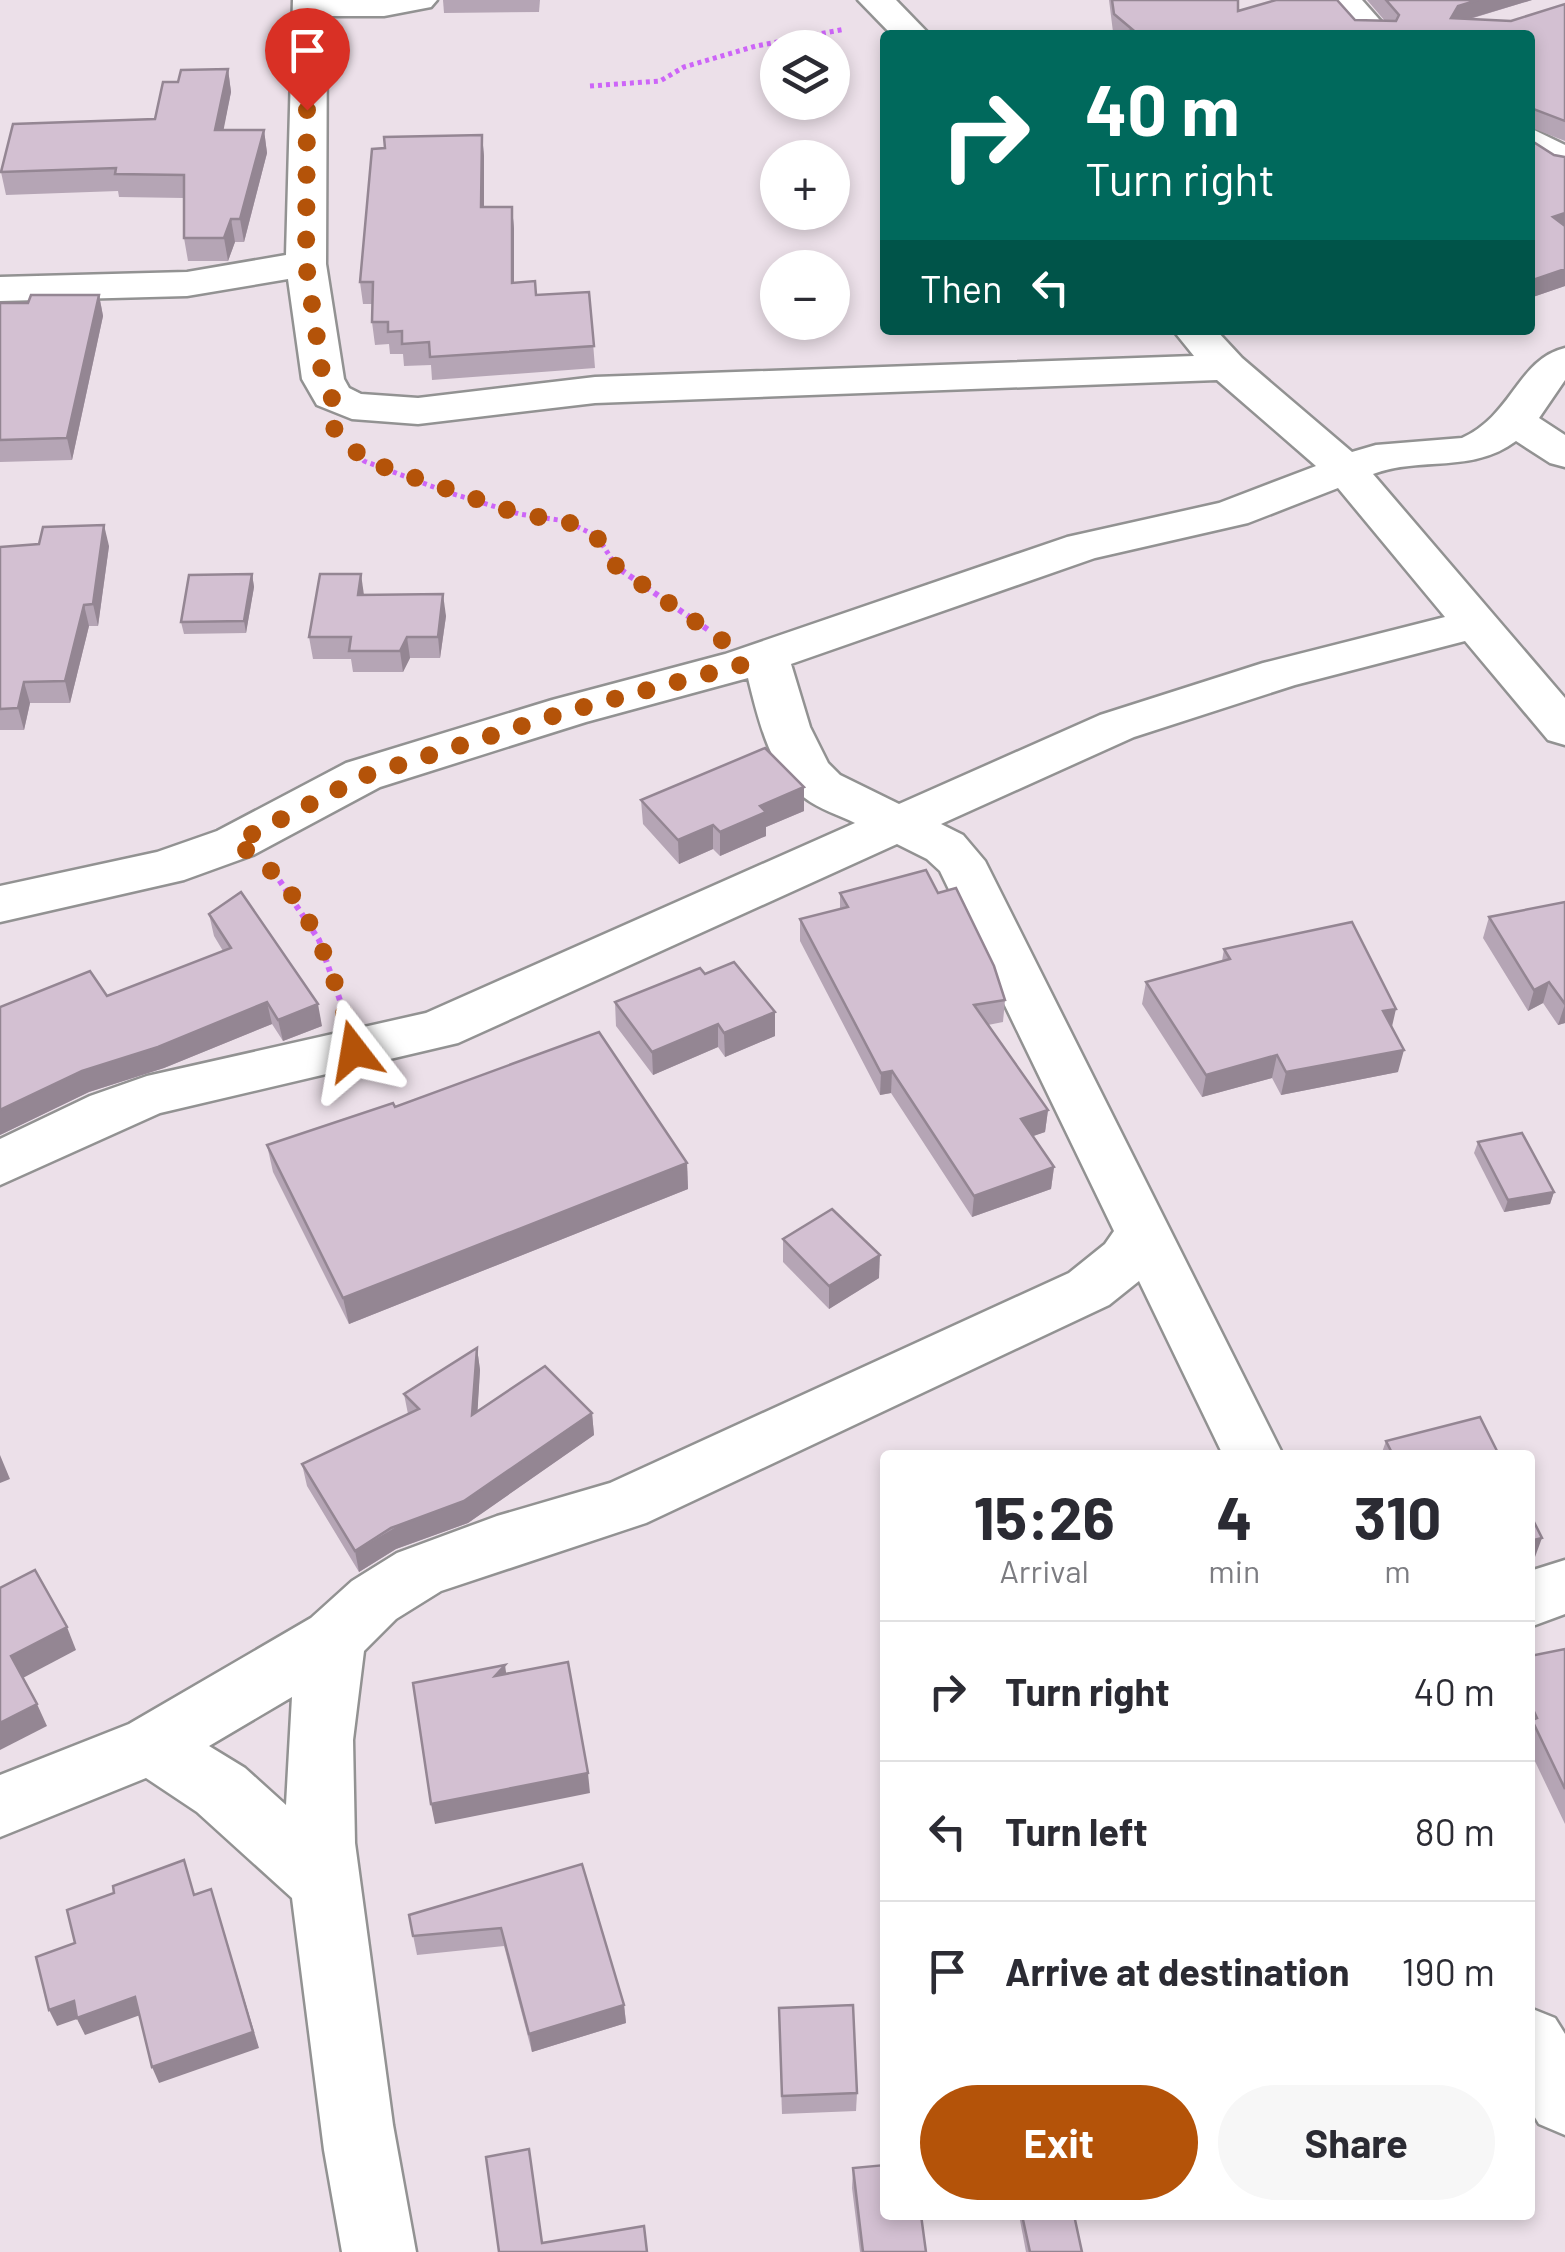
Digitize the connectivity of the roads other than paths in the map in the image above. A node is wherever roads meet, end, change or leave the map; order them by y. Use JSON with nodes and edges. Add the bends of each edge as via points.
{"nodes":[{"id":1,"x":419,"y":0,"type":"edge"},
{"id":2,"x":1342,"y":0,"type":"edge"},
{"id":3,"x":311,"y":2,"type":"edge"},
{"id":4,"x":1371,"y":30,"type":"edge"},
{"id":5,"x":1535,"y":142,"type":"edge"},
{"id":6,"x":1565,"y":162,"type":"edge"},
{"id":7,"x":306,"y":264,"type":"junction"},
{"id":8,"x":0,"y":290,"type":"edge"},
{"id":9,"x":1198,"y":335,"type":"edge"},
{"id":10,"x":1227,"y":367,"type":"junction"},
{"id":11,"x":1545,"y":391,"type":"edge"},
{"id":12,"x":1565,"y":454,"type":"edge"},
{"id":13,"x":1344,"y":468,"type":"junction"},
{"id":14,"x":1477,"y":623,"type":"junction"},
{"id":15,"x":754,"y":661,"type":"junction"},
{"id":16,"x":1565,"y":729,"type":"edge"},
{"id":17,"x":903,"y":824,"type":"junction"},
{"id":18,"x":0,"y":904,"type":"edge"},
{"id":19,"x":0,"y":1164,"type":"edge"},
{"id":20,"x":1143,"y":1235,"type":"junction"},
{"id":21,"x":1089,"y":1289,"type":"junction"},
{"id":22,"x":1175,"y":1297,"type":"junction"},
{"id":23,"x":1251,"y":1450,"type":"edge"},
{"id":24,"x":1565,"y":1587,"type":"edge"},
{"id":25,"x":1535,"y":1596,"type":"edge"},
{"id":26,"x":334,"y":1638,"type":"junction"},
{"id":27,"x":152,"y":1744,"type":"junction"},
{"id":28,"x":0,"y":1806,"type":"edge"},
{"id":29,"x":322,"y":1880,"type":"junction"},
{"id":30,"x":1535,"y":2051,"type":"edge"},
{"id":31,"x":1565,"y":2099,"type":"edge"},
{"id":32,"x":379,"y":2252,"type":"edge"}],
"edges":[{"from":1,"to":3,"type":"street"},
{"from":2,"to":4,"type":"street"},
{"from":3,"to":7,"type":"street"},
{"from":5,"to":6,"type":"street"},
{"from":7,"to":8,"type":"street","via":[[187,284]]},
{"from":7,"to":10,"type":"street","via":[[323,379],[332,396],[352,406],[418,411],[595,390]]},
{"from":9,"to":10,"type":"street"},
{"from":10,"to":13,"type":"street"},
{"from":11,"to":12,"type":"street"},
{"from":11,"to":13,"type":"street","via":[[1470,450],[1376,458]]},
{"from":13,"to":14,"type":"street"},
{"from":13,"to":15,"type":"street","via":[[1232,514],[1083,547]]},
{"from":14,"to":16,"type":"street"},
{"from":14,"to":17,"type":"street","via":[[1280,674],[1117,726]]},
{"from":15,"to":17,"type":"street","via":[[806,772]]},
{"from":15,"to":18,"type":"street","via":[[364,776],[235,843],[166,868]]},
{"from":17,"to":19,"type":"street","via":[[439,1029],[142,1098]]},
{"from":17,"to":20,"type":"street","via":[[960,861]]},
{"from":20,"to":21,"type":"street","via":[[1126,1260]]},
{"from":20,"to":22,"type":"street"},
{"from":21,"to":22,"type":"street"},
{"from":21,"to":26,"type":"street","via":[[624,1506],[419,1572],[374,1600]]},
{"from":22,"to":23,"type":"street"},
{"from":24,"to":25,"type":"street"},
{"from":26,"to":27,"type":"street"},
{"from":26,"to":29,"type":"street","via":[[320,1729]]},
{"from":27,"to":28,"type":"street"},
{"from":27,"to":29,"type":"street","via":[[220,1790]]},
{"from":29,"to":32,"type":"street"},
{"from":30,"to":31,"type":"street"}]}
